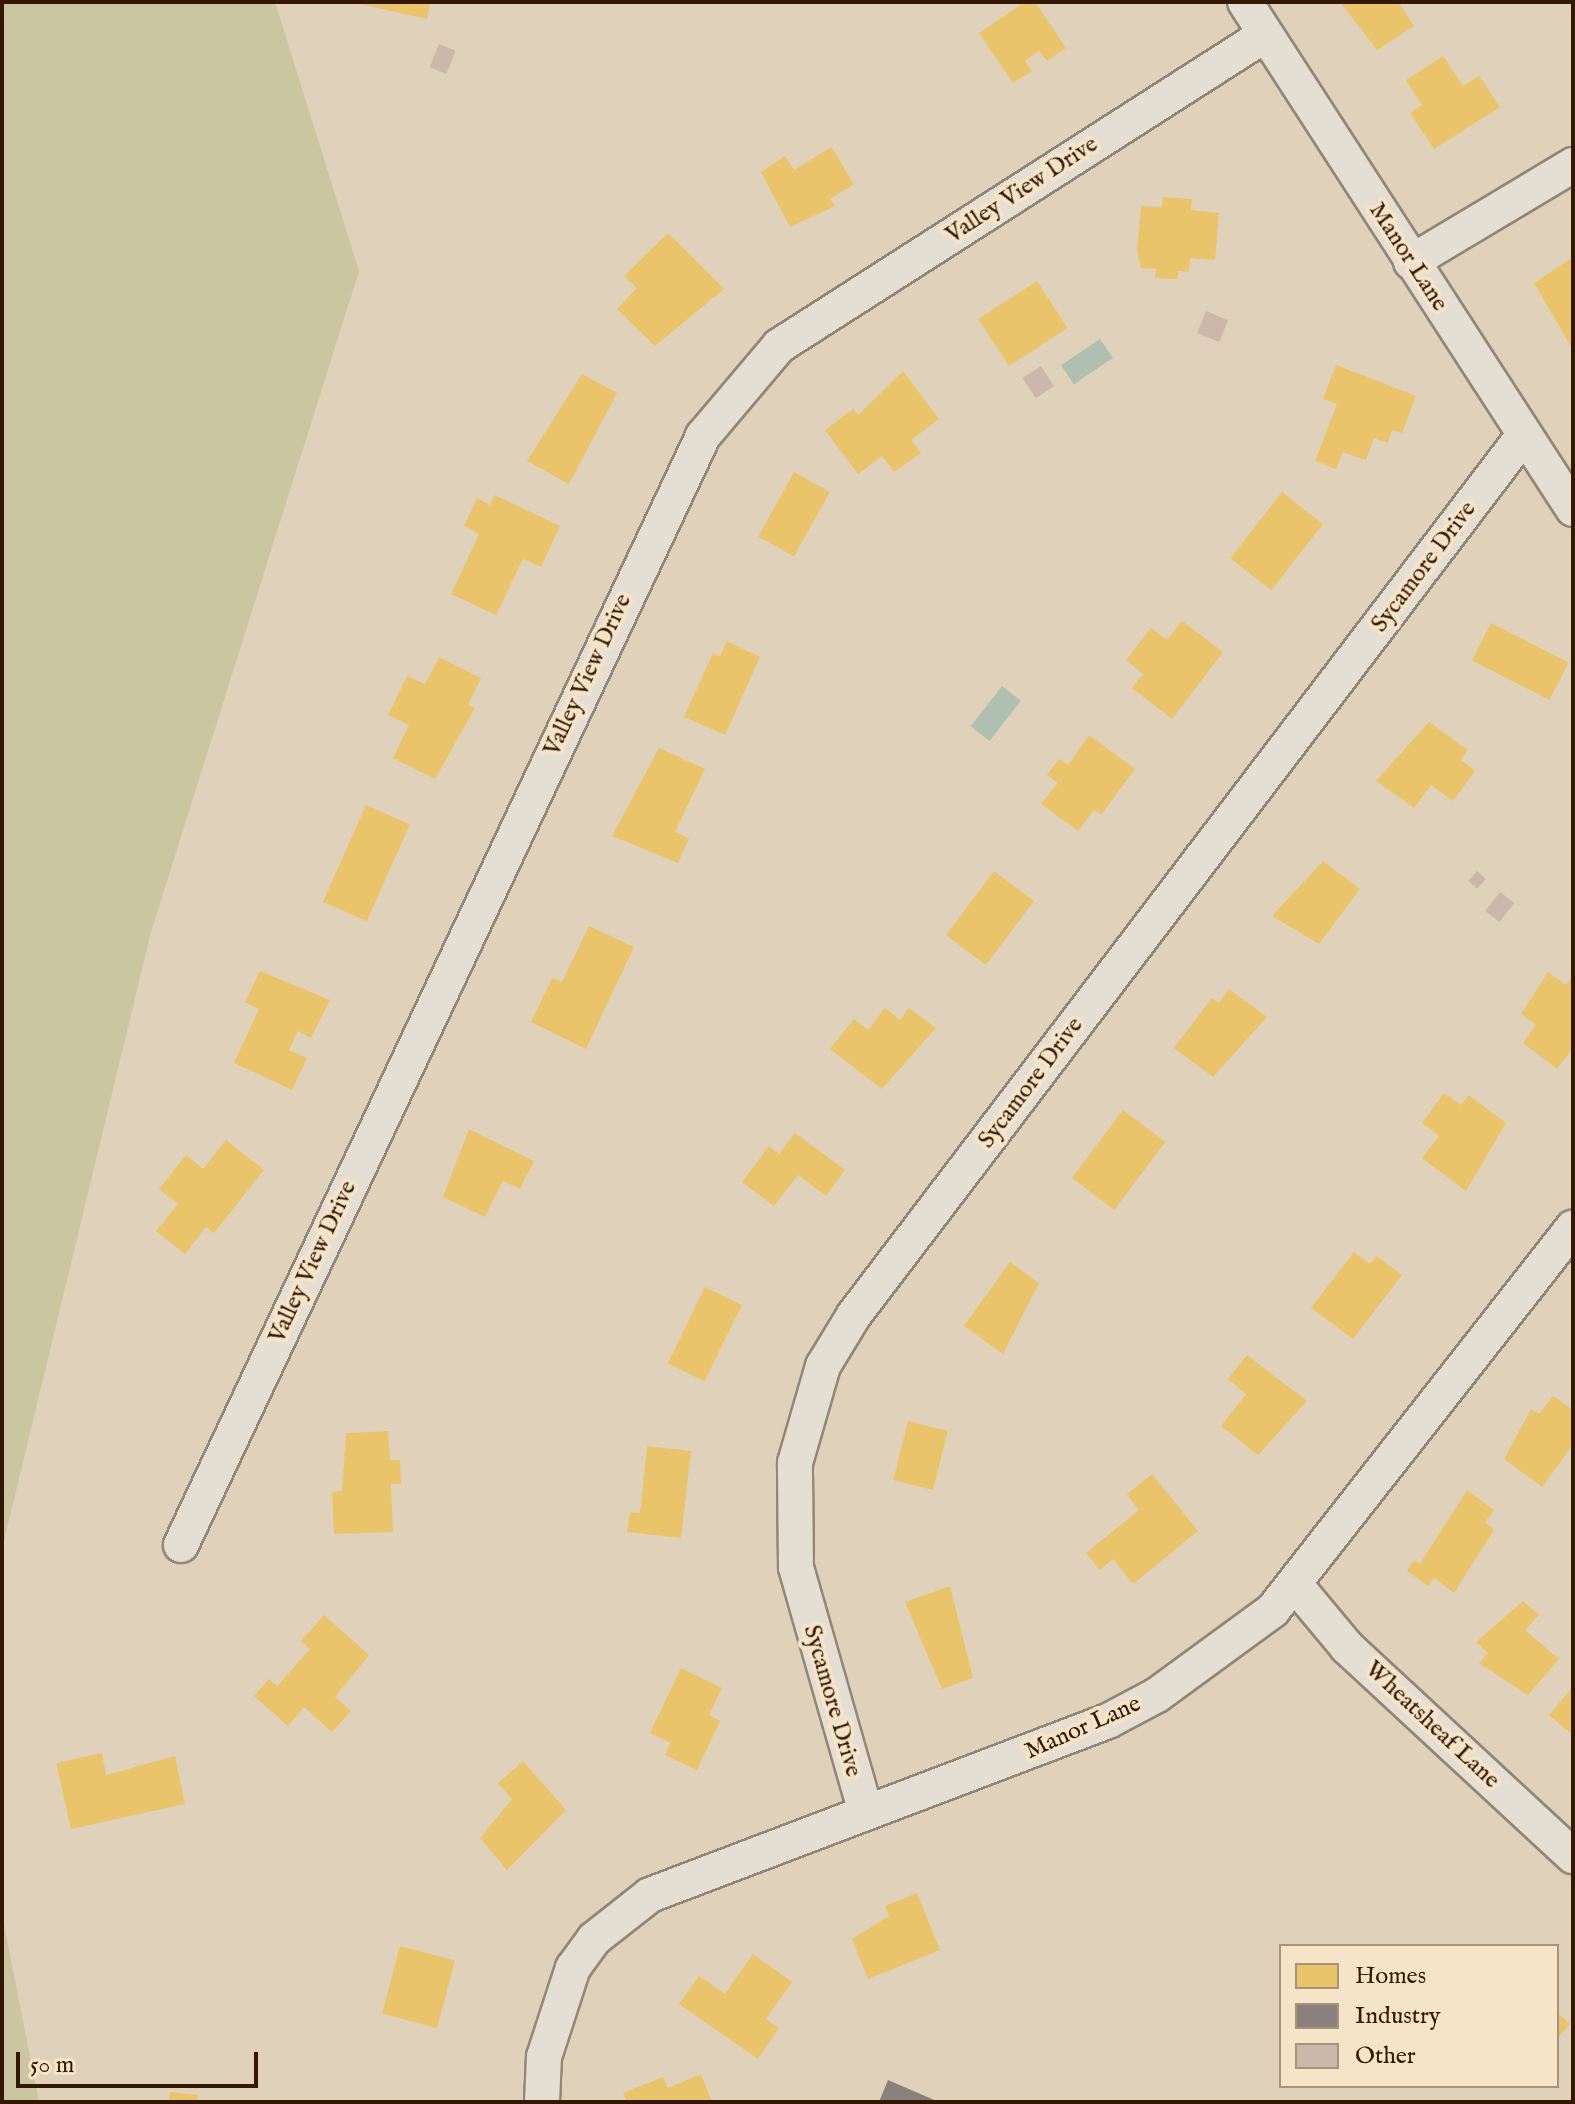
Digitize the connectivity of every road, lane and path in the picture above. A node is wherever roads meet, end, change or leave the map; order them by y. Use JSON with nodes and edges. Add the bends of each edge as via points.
{"nodes":[{"id":1,"x":1245,"y":2,"type":"edge"},
{"id":2,"x":1265,"y":35,"type":"junction"},
{"id":3,"x":1573,"y":165,"type":"edge"},
{"id":4,"x":1411,"y":262,"type":"junction"},
{"id":5,"x":1524,"y":435,"type":"junction"},
{"id":6,"x":1573,"y":509,"type":"edge"},
{"id":7,"x":1573,"y":1228,"type":"edge"},
{"id":8,"x":181,"y":1545,"type":"dead end"},
{"id":9,"x":1297,"y":1587,"type":"junction"},
{"id":10,"x":866,"y":1813,"type":"junction"},
{"id":11,"x":1573,"y":1856,"type":"edge"},
{"id":12,"x":542,"y":2102,"type":"edge"}],
"edges":[{"from":1,"to":2,"type":"street","name":"Manor Lane"},
{"from":2,"to":4,"type":"street","name":"Manor Lane"},
{"from":2,"to":8,"type":"street","name":"Valley View Drive","via":[[779,346],[703,436]]},
{"from":3,"to":4,"type":"street"},
{"from":4,"to":5,"type":"street","name":"Manor Lane"},
{"from":5,"to":6,"type":"street","name":"Manor Lane"},
{"from":5,"to":10,"type":"street","name":"Sycamore Drive","via":[[854,1315],[823,1366],[795,1463],[796,1567]]},
{"from":7,"to":9,"type":"street","name":"Manor Lane"},
{"from":9,"to":10,"type":"street","name":"Manor Lane","via":[[1234,1642],[1132,1708]]},
{"from":9,"to":11,"type":"street","name":"Wheatsheaf Lane","via":[[1347,1647]]},
{"from":10,"to":12,"type":"street","name":"Manor Lane","via":[[677,1882],[620,1916],[573,1968],[557,2001]]}]}
